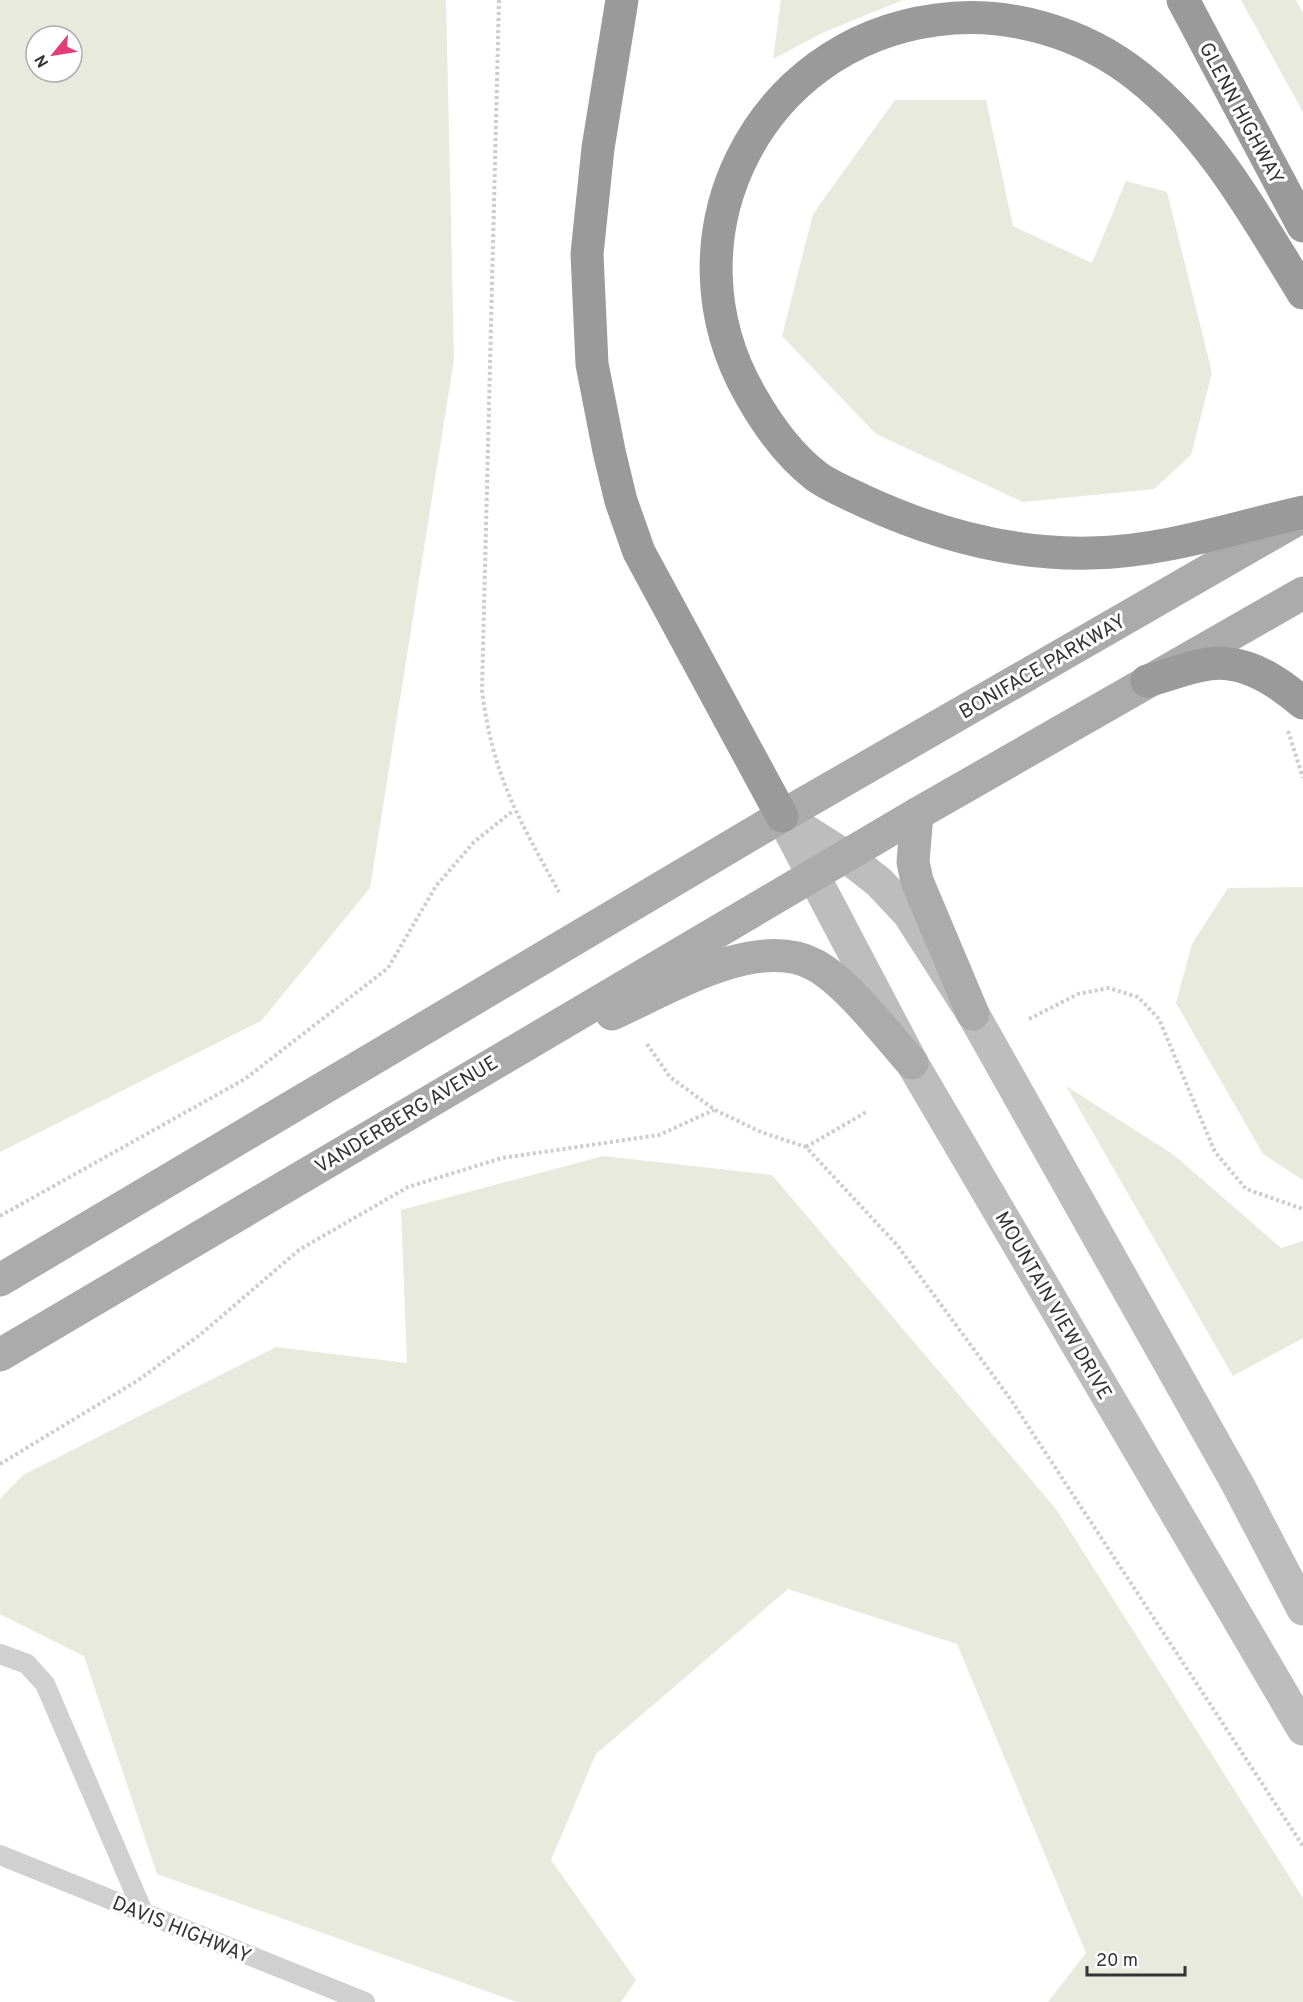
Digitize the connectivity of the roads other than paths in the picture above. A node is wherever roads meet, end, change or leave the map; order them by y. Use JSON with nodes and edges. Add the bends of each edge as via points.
{"nodes":[{"id":1,"x":622,"y":0,"type":"edge"},
{"id":2,"x":1183,"y":0,"type":"edge"},
{"id":3,"x":1303,"y":226,"type":"edge"},
{"id":4,"x":1303,"y":293,"type":"edge"},
{"id":5,"x":1303,"y":514,"type":"edge"},
{"id":6,"x":1303,"y":592,"type":"edge"},
{"id":7,"x":1146,"y":681,"type":"junction"},
{"id":8,"x":1303,"y":703,"type":"edge"},
{"id":9,"x":917,"y":814,"type":"junction"},
{"id":10,"x":782,"y":816,"type":"junction"},
{"id":11,"x":847,"y":857,"type":"junction"},
{"id":12,"x":813,"y":876,"type":"junction"},
{"id":13,"x":973,"y":1014,"type":"junction"},
{"id":14,"x":912,"y":1063,"type":"junction"},
{"id":15,"x":447,"y":1090,"type":"junction"},
{"id":16,"x":0,"y":1280,"type":"edge"},
{"id":17,"x":0,"y":1355,"type":"edge"},
{"id":18,"x":1303,"y":1609,"type":"edge"},
{"id":19,"x":0,"y":1654,"type":"edge"},
{"id":20,"x":1303,"y":1729,"type":"edge"},
{"id":21,"x":0,"y":1855,"type":"edge"},
{"id":22,"x":144,"y":1914,"type":"junction"},
{"id":23,"x":365,"y":2002,"type":"edge"}],
"edges":[{"from":1,"to":10,"type":"highway","via":[[598,148],[588,254],[592,364],[609,451],[639,552]]},
{"from":2,"to":3,"type":"highway","name":"GLENN HIGHWAY"},
{"from":4,"to":5,"type":"highway","via":[[1238,188],[1196,135],[1136,74],[1076,39],[1044,27],[985,17],[923,22],[890,30],[837,55],[798,82],[771,111],[735,174],[720,225],[716,258],[719,316],[728,350],[776,436],[819,479],[914,524],[1004,546],[1094,553],[1162,545]]},
{"from":5,"to":10,"type":"main road","name":"BONIFACE PARKWAY"},
{"from":6,"to":7,"type":"main road"},
{"from":7,"to":8,"type":"highway","via":[[1229,664],[1263,674]]},
{"from":7,"to":9,"type":"main road"},
{"from":9,"to":11,"type":"main road"},
{"from":9,"to":13,"type":"main road","via":[[913,862],[917,881]]},
{"from":10,"to":11,"type":"street"},
{"from":10,"to":12,"type":"street","name":"MOUNTAIN VIEW DRIVE"},
{"from":10,"to":16,"type":"main road"},
{"from":11,"to":12,"type":"main road"},
{"from":11,"to":13,"type":"street","via":[[879,882],[909,914]]},
{"from":12,"to":14,"type":"street","name":"MOUNTAIN VIEW DRIVE"},
{"from":12,"to":15,"type":"main road","name":"VANDERBERG AVENUE"},
{"from":13,"to":18,"type":"street","via":[[1237,1483]]},
{"from":14,"to":15,"type":"main road","via":[[838,981],[814,964],[759,954],[690,979]]},
{"from":14,"to":20,"type":"street","name":"MOUNTAIN VIEW DRIVE"},
{"from":15,"to":17,"type":"main road","name":"VANDERBERG AVENUE"},
{"from":19,"to":22,"type":"lane","via":[[27,1664],[45,1684]]},
{"from":21,"to":22,"type":"lane","name":"DAVIS HIGHWAY"},
{"from":22,"to":23,"type":"lane","name":"DAVIS HIGHWAY"}]}
